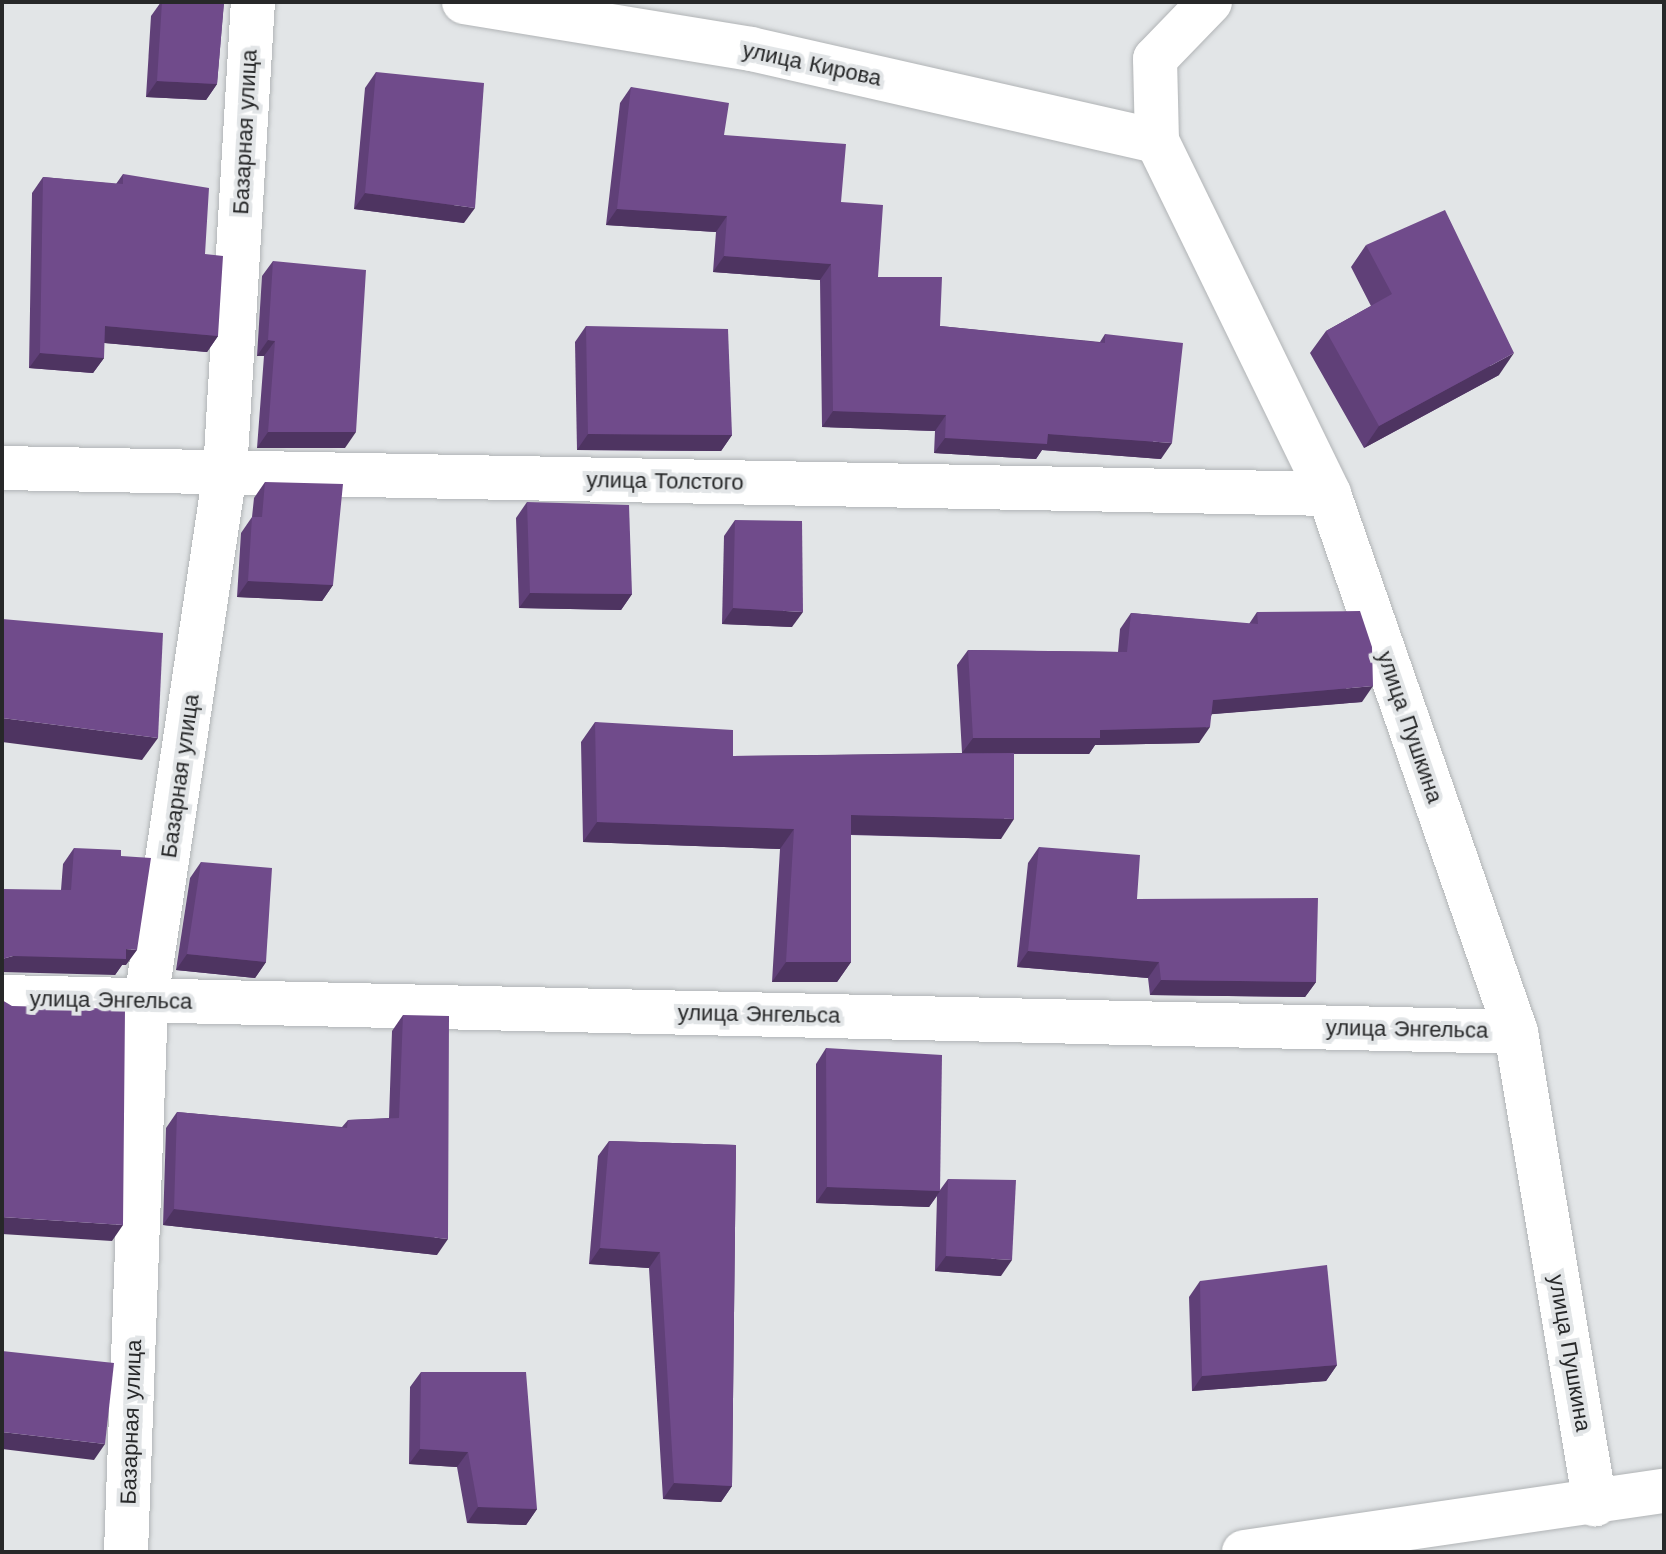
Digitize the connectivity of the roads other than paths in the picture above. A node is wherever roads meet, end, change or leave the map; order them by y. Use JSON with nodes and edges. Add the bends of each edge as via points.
{"nodes":[{"id":1,"x":253,"y":2,"type":"edge"},
{"id":2,"x":464,"y":2,"type":"edge"},
{"id":3,"x":1168,"y":2,"type":"edge"},
{"id":4,"x":1210,"y":2,"type":"edge"},
{"id":5,"x":1155,"y":59,"type":"junction"},
{"id":6,"x":1157,"y":141,"type":"junction"},
{"id":7,"x":2,"y":468,"type":"edge"},
{"id":8,"x":225,"y":472,"type":"junction"},
{"id":9,"x":1329,"y":494,"type":"junction"},
{"id":10,"x":2,"y":997,"type":"edge"},
{"id":11,"x":146,"y":1000,"type":"junction"},
{"id":12,"x":1516,"y":1032,"type":"junction"},
{"id":13,"x":1664,"y":1491,"type":"edge"},
{"id":14,"x":1595,"y":1504,"type":"junction"},
{"id":15,"x":126,"y":1552,"type":"edge"},
{"id":16,"x":1244,"y":1552,"type":"edge"}],
"edges":[{"from":1,"to":8,"type":"street","name":"Базарная улица"},
{"from":2,"to":6,"type":"street","name":"улица Кирова","via":[[751,49]]},
{"from":3,"to":5,"type":"street","name":"улица Пушкина"},
{"from":4,"to":5,"type":"street"},
{"from":5,"to":6,"type":"street","name":"улица Пушкина"},
{"from":6,"to":9,"type":"street","name":"улица Пушкина"},
{"from":7,"to":8,"type":"street","name":"улица Толстого"},
{"from":8,"to":9,"type":"street","name":"улица Толстого"},
{"from":8,"to":11,"type":"street","name":"Базарная улица"},
{"from":9,"to":12,"type":"street","name":"улица Пушкина"},
{"from":10,"to":11,"type":"street","name":"улица Энгельса"},
{"from":11,"to":12,"type":"street","name":"улица Энгельса"},
{"from":11,"to":15,"type":"street","name":"Базарная улица"},
{"from":12,"to":14,"type":"street","name":"улица Пушкина"},
{"from":13,"to":14,"type":"street"},
{"from":14,"to":16,"type":"street"}]}
